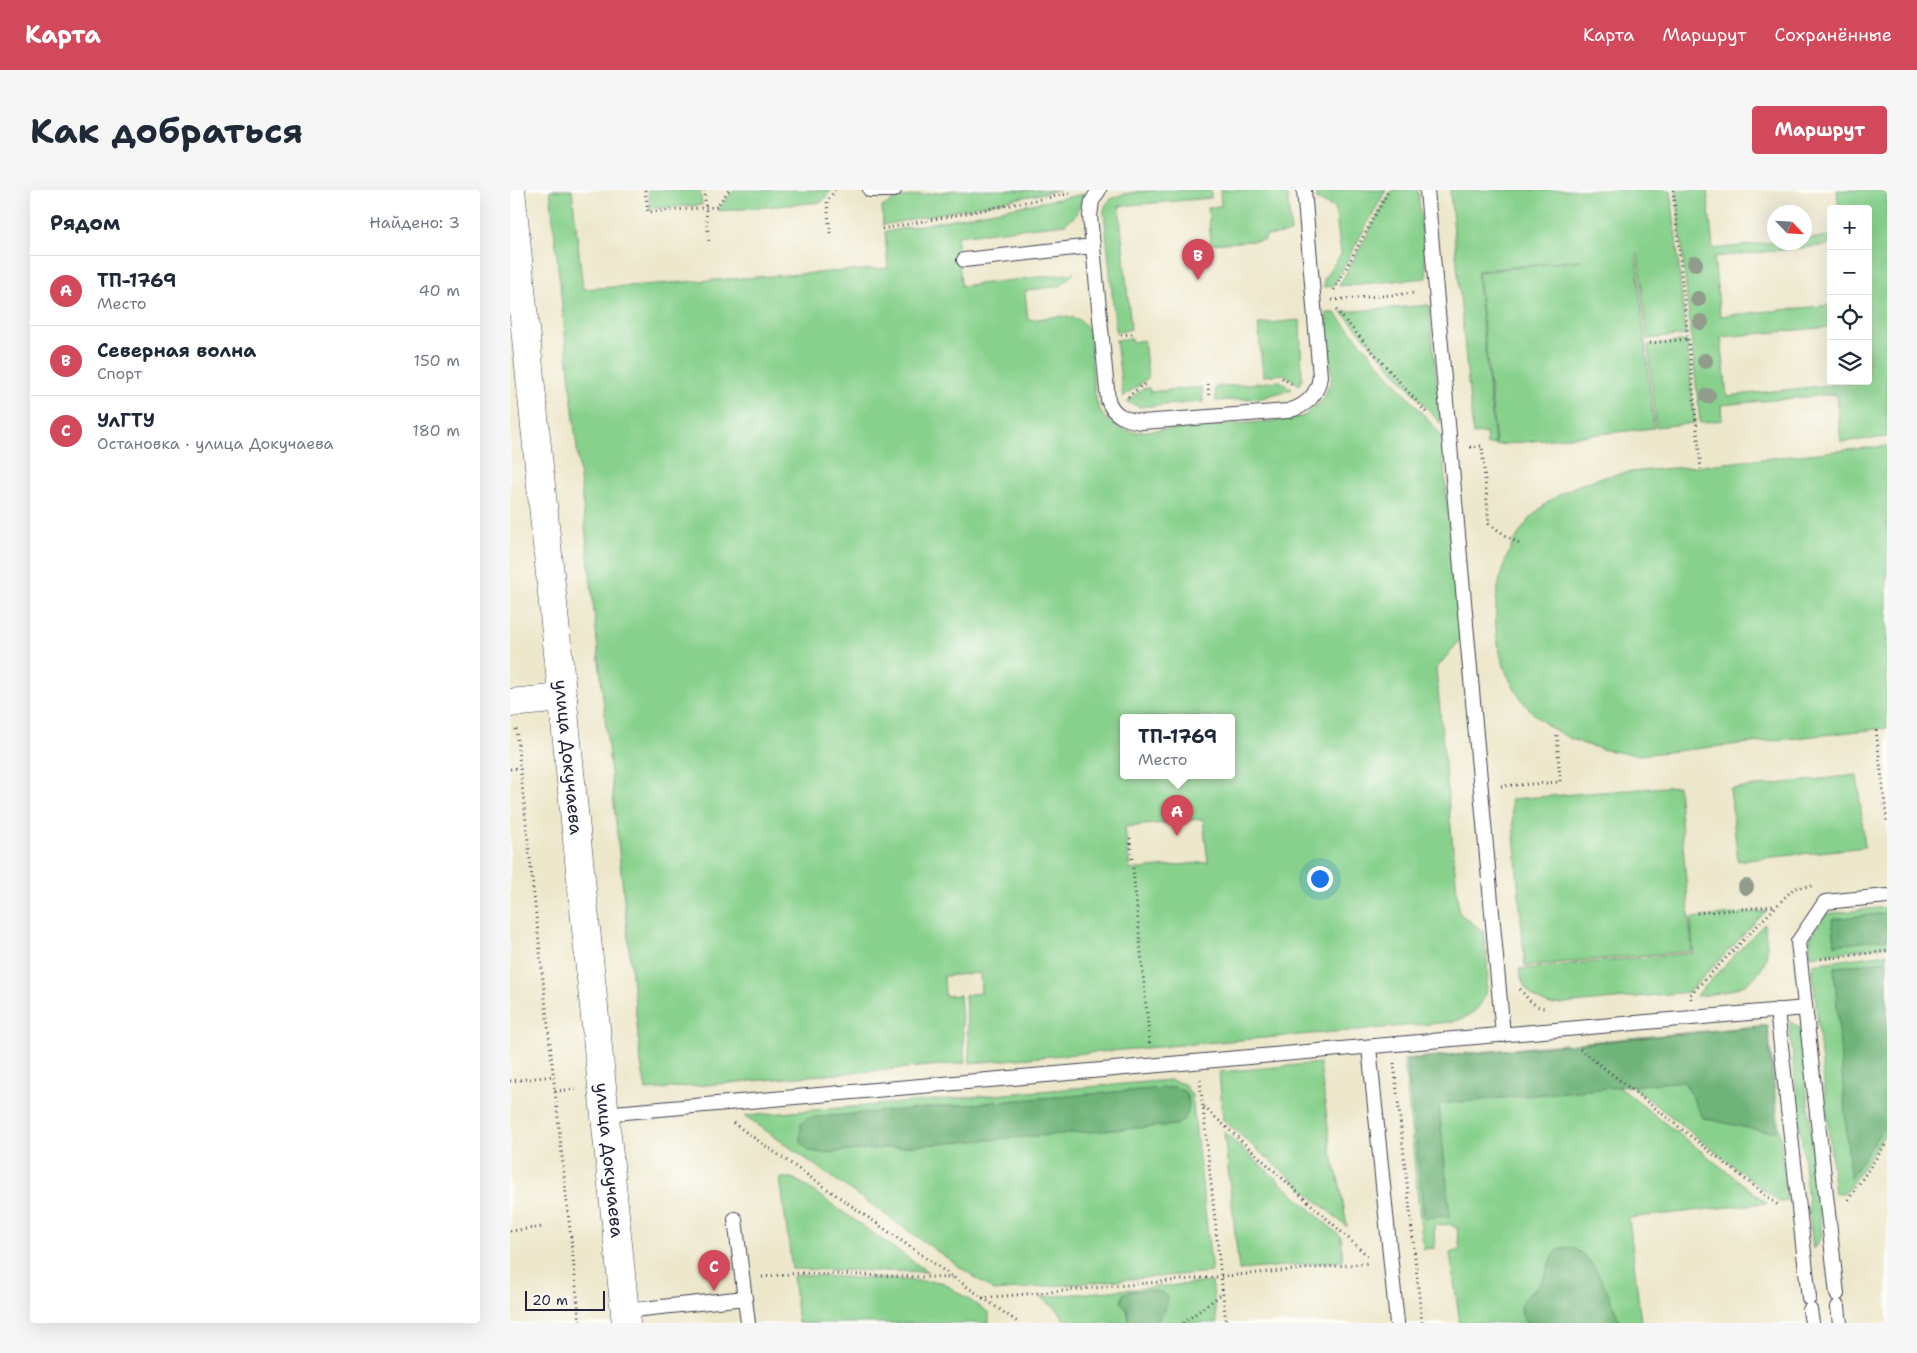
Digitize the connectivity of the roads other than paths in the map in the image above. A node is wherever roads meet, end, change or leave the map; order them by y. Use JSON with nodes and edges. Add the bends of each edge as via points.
{"nodes":[{"id":1,"x":512,"y":190,"type":"edge"},
{"id":2,"x":870,"y":190,"type":"edge"},
{"id":3,"x":894,"y":190,"type":"edge"},
{"id":4,"x":1304,"y":190,"type":"edge"},
{"id":5,"x":1427,"y":190,"type":"edge"},
{"id":6,"x":1098,"y":191,"type":"edge"},
{"id":7,"x":1093,"y":246,"type":"junction"},
{"id":8,"x":964,"y":260,"type":"dead end"},
{"id":9,"x":563,"y":698,"type":"junction"},
{"id":10,"x":510,"y":703,"type":"edge"},
{"id":11,"x":1887,"y":896,"type":"edge"},
{"id":12,"x":1805,"y":1008,"type":"junction"},
{"id":13,"x":1777,"y":1010,"type":"junction"},
{"id":14,"x":1503,"y":1035,"type":"junction"},
{"id":15,"x":1369,"y":1047,"type":"junction"},
{"id":16,"x":603,"y":1114,"type":"junction"},
{"id":17,"x":735,"y":1219,"type":"dead end"},
{"id":18,"x":745,"y":1298,"type":"junction"},
{"id":19,"x":1810,"y":1310,"type":"edge"},
{"id":20,"x":625,"y":1317,"type":"edge"},
{"id":21,"x":748,"y":1323,"type":"edge"},
{"id":22,"x":1398,"y":1323,"type":"edge"},
{"id":23,"x":1840,"y":1323,"type":"edge"}],
"edges":[{"from":1,"to":9,"type":"street","name":"улица Докучаева"},
{"from":2,"to":3,"type":"lane"},
{"from":4,"to":7,"type":"lane","via":[[1320,376],[1319,387],[1313,397],[1288,411],[1142,422],[1124,419],[1117,414],[1106,393]]},
{"from":5,"to":14,"type":"lane"},
{"from":6,"to":7,"type":"lane","via":[[1090,216]]},
{"from":7,"to":8,"type":"lane"},
{"from":9,"to":10,"type":"street"},
{"from":9,"to":16,"type":"street","name":"улица Докучаева"},
{"from":11,"to":12,"type":"lane","via":[[1825,902],[1798,942]]},
{"from":12,"to":13,"type":"lane"},
{"from":12,"to":23,"type":"lane"},
{"from":13,"to":14,"type":"lane"},
{"from":13,"to":19,"type":"lane"},
{"from":14,"to":15,"type":"lane"},
{"from":15,"to":16,"type":"lane"},
{"from":15,"to":22,"type":"lane"},
{"from":16,"to":20,"type":"street","name":"улица Докучаева"},
{"from":17,"to":18,"type":"lane"},
{"from":18,"to":20,"type":"lane"},
{"from":18,"to":21,"type":"lane"}]}
